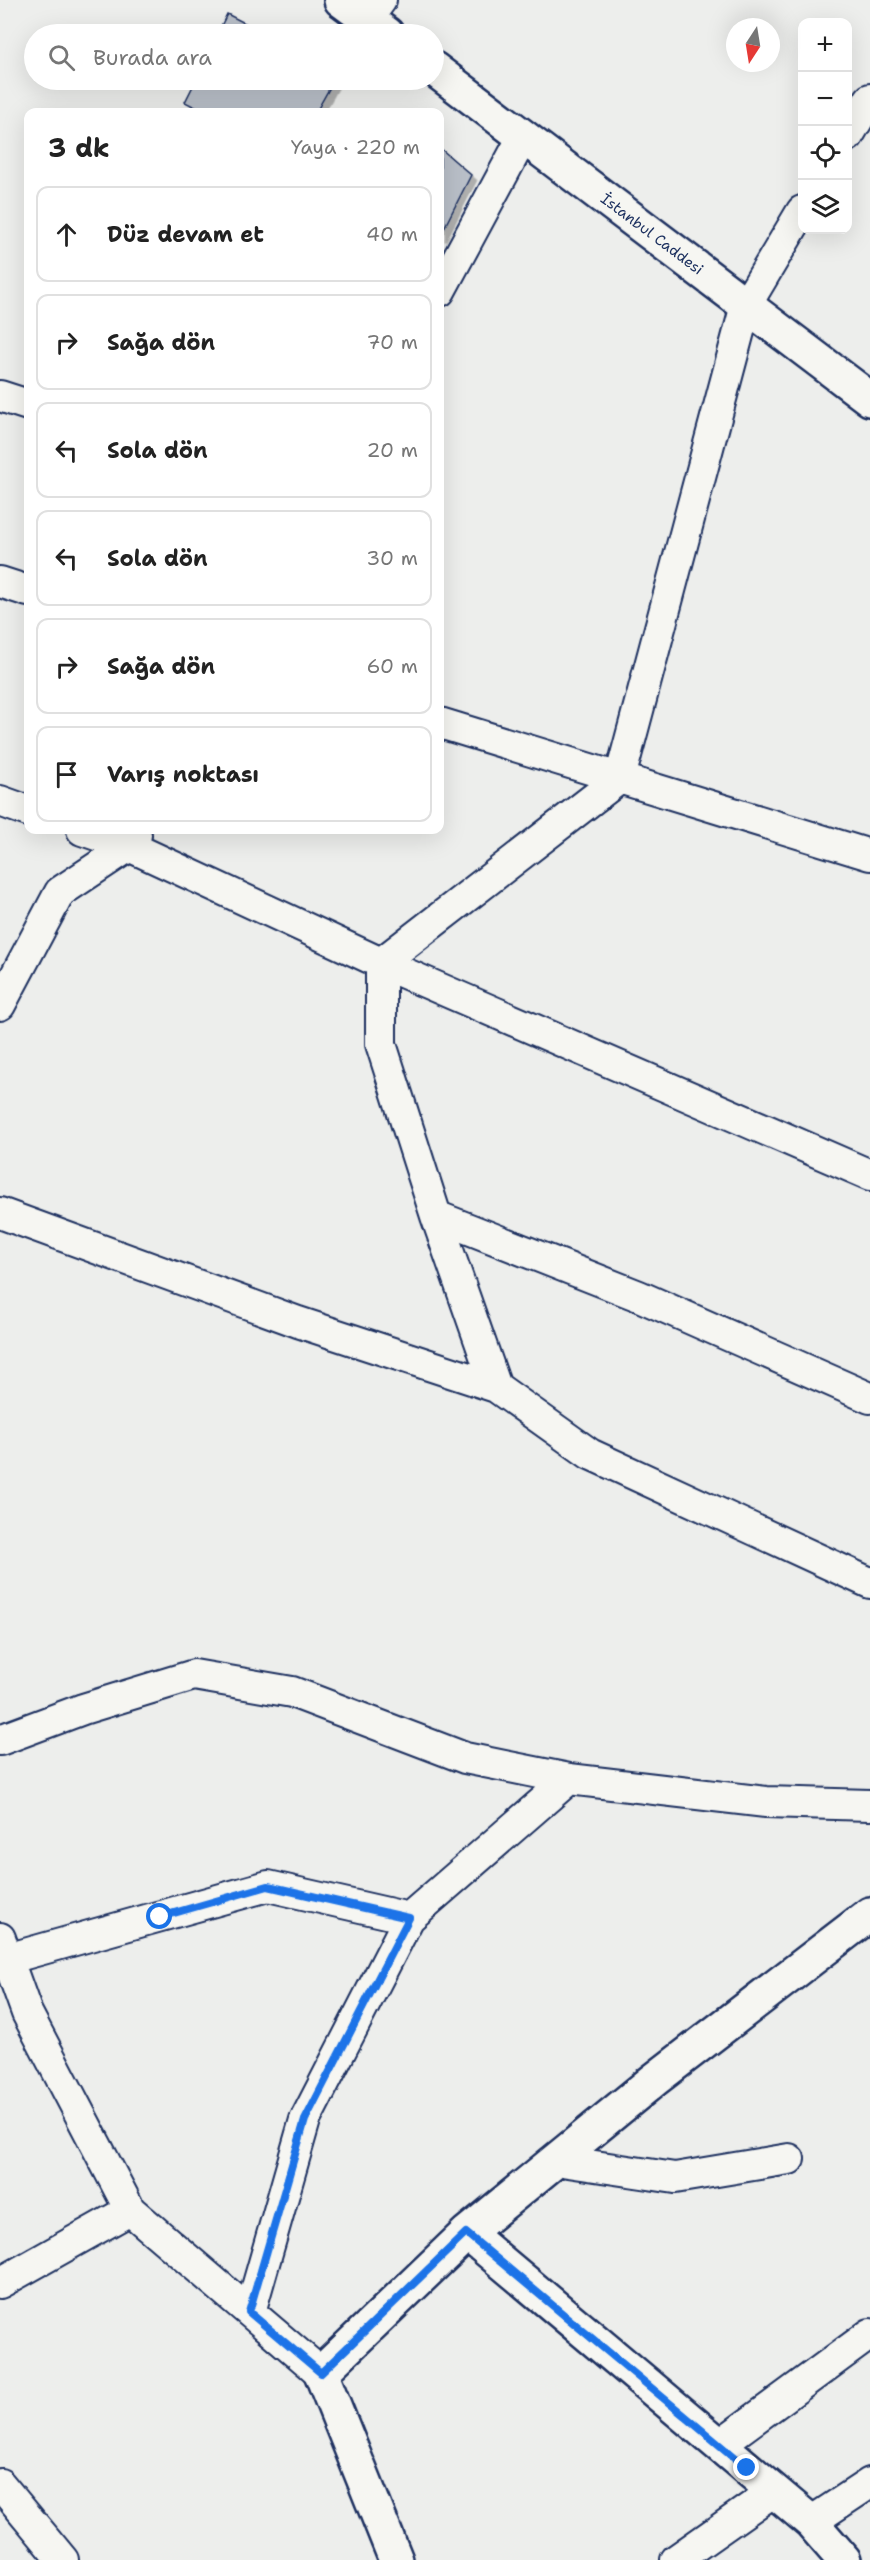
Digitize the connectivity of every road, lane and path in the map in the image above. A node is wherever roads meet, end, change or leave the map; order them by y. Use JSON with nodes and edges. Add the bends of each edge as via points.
{"nodes":[{"id":1,"x":444,"y":77,"type":"edge"},
{"id":2,"x":870,"y":99,"type":"edge"},
{"id":3,"x":852,"y":129,"type":"edge"},
{"id":4,"x":523,"y":137,"type":"junction"},
{"id":5,"x":798,"y":218,"type":"edge"},
{"id":6,"x":444,"y":284,"type":"edge"},
{"id":7,"x":746,"y":305,"type":"junction"},
{"id":8,"x":0,"y":396,"type":"edge"},
{"id":9,"x":870,"y":399,"type":"edge"},
{"id":10,"x":24,"y":404,"type":"edge"},
{"id":11,"x":0,"y":582,"type":"edge"},
{"id":12,"x":24,"y":590,"type":"edge"},
{"id":13,"x":444,"y":724,"type":"edge"},
{"id":14,"x":620,"y":778,"type":"junction"},
{"id":15,"x":0,"y":801,"type":"edge"},
{"id":16,"x":24,"y":810,"type":"edge"},
{"id":17,"x":108,"y":834,"type":"edge"},
{"id":18,"x":134,"y":838,"type":"edge"},
{"id":19,"x":870,"y":855,"type":"edge"},
{"id":20,"x":381,"y":963,"type":"junction"},
{"id":21,"x":0,"y":1005,"type":"edge"},
{"id":22,"x":870,"y":1175,"type":"edge"},
{"id":23,"x":0,"y":1213,"type":"edge"},
{"id":24,"x":436,"y":1216,"type":"junction"},
{"id":25,"x":496,"y":1387,"type":"junction"},
{"id":26,"x":870,"y":1398,"type":"edge"},
{"id":27,"x":870,"y":1583,"type":"edge"},
{"id":28,"x":0,"y":1740,"type":"edge"},
{"id":29,"x":569,"y":1779,"type":"junction"},
{"id":30,"x":870,"y":1805,"type":"edge"},
{"id":31,"x":870,"y":1914,"type":"edge"},
{"id":32,"x":409,"y":1918,"type":"junction"},
{"id":33,"x":4,"y":1949,"type":"edge"},
{"id":34,"x":789,"y":2158,"type":"dead end"},
{"id":35,"x":555,"y":2160,"type":"junction"},
{"id":36,"x":130,"y":2210,"type":"junction"},
{"id":37,"x":466,"y":2233,"type":"junction"},
{"id":38,"x":0,"y":2283,"type":"edge"},
{"id":39,"x":249,"y":2312,"type":"junction"},
{"id":40,"x":870,"y":2334,"type":"edge"},
{"id":41,"x":321,"y":2373,"type":"junction"},
{"id":42,"x":719,"y":2445,"type":"junction"},
{"id":43,"x":870,"y":2483,"type":"edge"},
{"id":44,"x":0,"y":2484,"type":"edge"},
{"id":45,"x":774,"y":2491,"type":"junction"},
{"id":46,"x":812,"y":2522,"type":"junction"},
{"id":47,"x":63,"y":2560,"type":"edge"},
{"id":48,"x":396,"y":2560,"type":"edge"},
{"id":49,"x":676,"y":2560,"type":"edge"},
{"id":50,"x":844,"y":2560,"type":"edge"}],
"edges":[{"from":1,"to":4,"type":"street","name":"İstanbul Caddesi"},
{"from":2,"to":3,"type":"street"},
{"from":4,"to":6,"type":"street"},
{"from":4,"to":7,"type":"street","name":"İstanbul Caddesi"},
{"from":5,"to":7,"type":"street"},
{"from":7,"to":9,"type":"street","name":"İstanbul Caddesi"},
{"from":7,"to":14,"type":"street"},
{"from":8,"to":10,"type":"street"},
{"from":11,"to":12,"type":"street"},
{"from":13,"to":14,"type":"street"},
{"from":14,"to":19,"type":"street"},
{"from":14,"to":20,"type":"street"},
{"from":15,"to":16,"type":"street"},
{"from":17,"to":18,"type":"street"},
{"from":18,"to":20,"type":"street"},
{"from":18,"to":21,"type":"street","via":[[60,892]]},
{"from":20,"to":22,"type":"street"},
{"from":20,"to":24,"type":"street","via":[[381,1044]]},
{"from":23,"to":25,"type":"street","via":[[298,1322]]},
{"from":24,"to":25,"type":"street"},
{"from":24,"to":26,"type":"street","via":[[639,1296]]},
{"from":25,"to":27,"type":"street","via":[[590,1454]]},
{"from":28,"to":29,"type":"street","via":[[83,1709],[194,1675],[291,1692],[465,1758]]},
{"from":29,"to":30,"type":"street","via":[[766,1802]]},
{"from":29,"to":32,"type":"street"},
{"from":31,"to":35,"type":"street"},
{"from":32,"to":33,"type":"street","via":[[268,1886]]},
{"from":32,"to":39,"type":"street","via":[[305,2120]]},
{"from":33,"to":36,"type":"street","via":[[27,2013]]},
{"from":34,"to":35,"type":"street","via":[[675,2178]]},
{"from":35,"to":37,"type":"street"},
{"from":36,"to":38,"type":"street"},
{"from":36,"to":39,"type":"street"},
{"from":37,"to":41,"type":"street"},
{"from":37,"to":42,"type":"street"},
{"from":39,"to":41,"type":"street"},
{"from":40,"to":42,"type":"street"},
{"from":41,"to":48,"type":"street"},
{"from":42,"to":45,"type":"street"},
{"from":43,"to":46,"type":"street"},
{"from":44,"to":47,"type":"street"},
{"from":45,"to":46,"type":"street"},
{"from":45,"to":49,"type":"street"},
{"from":46,"to":50,"type":"street"}]}
